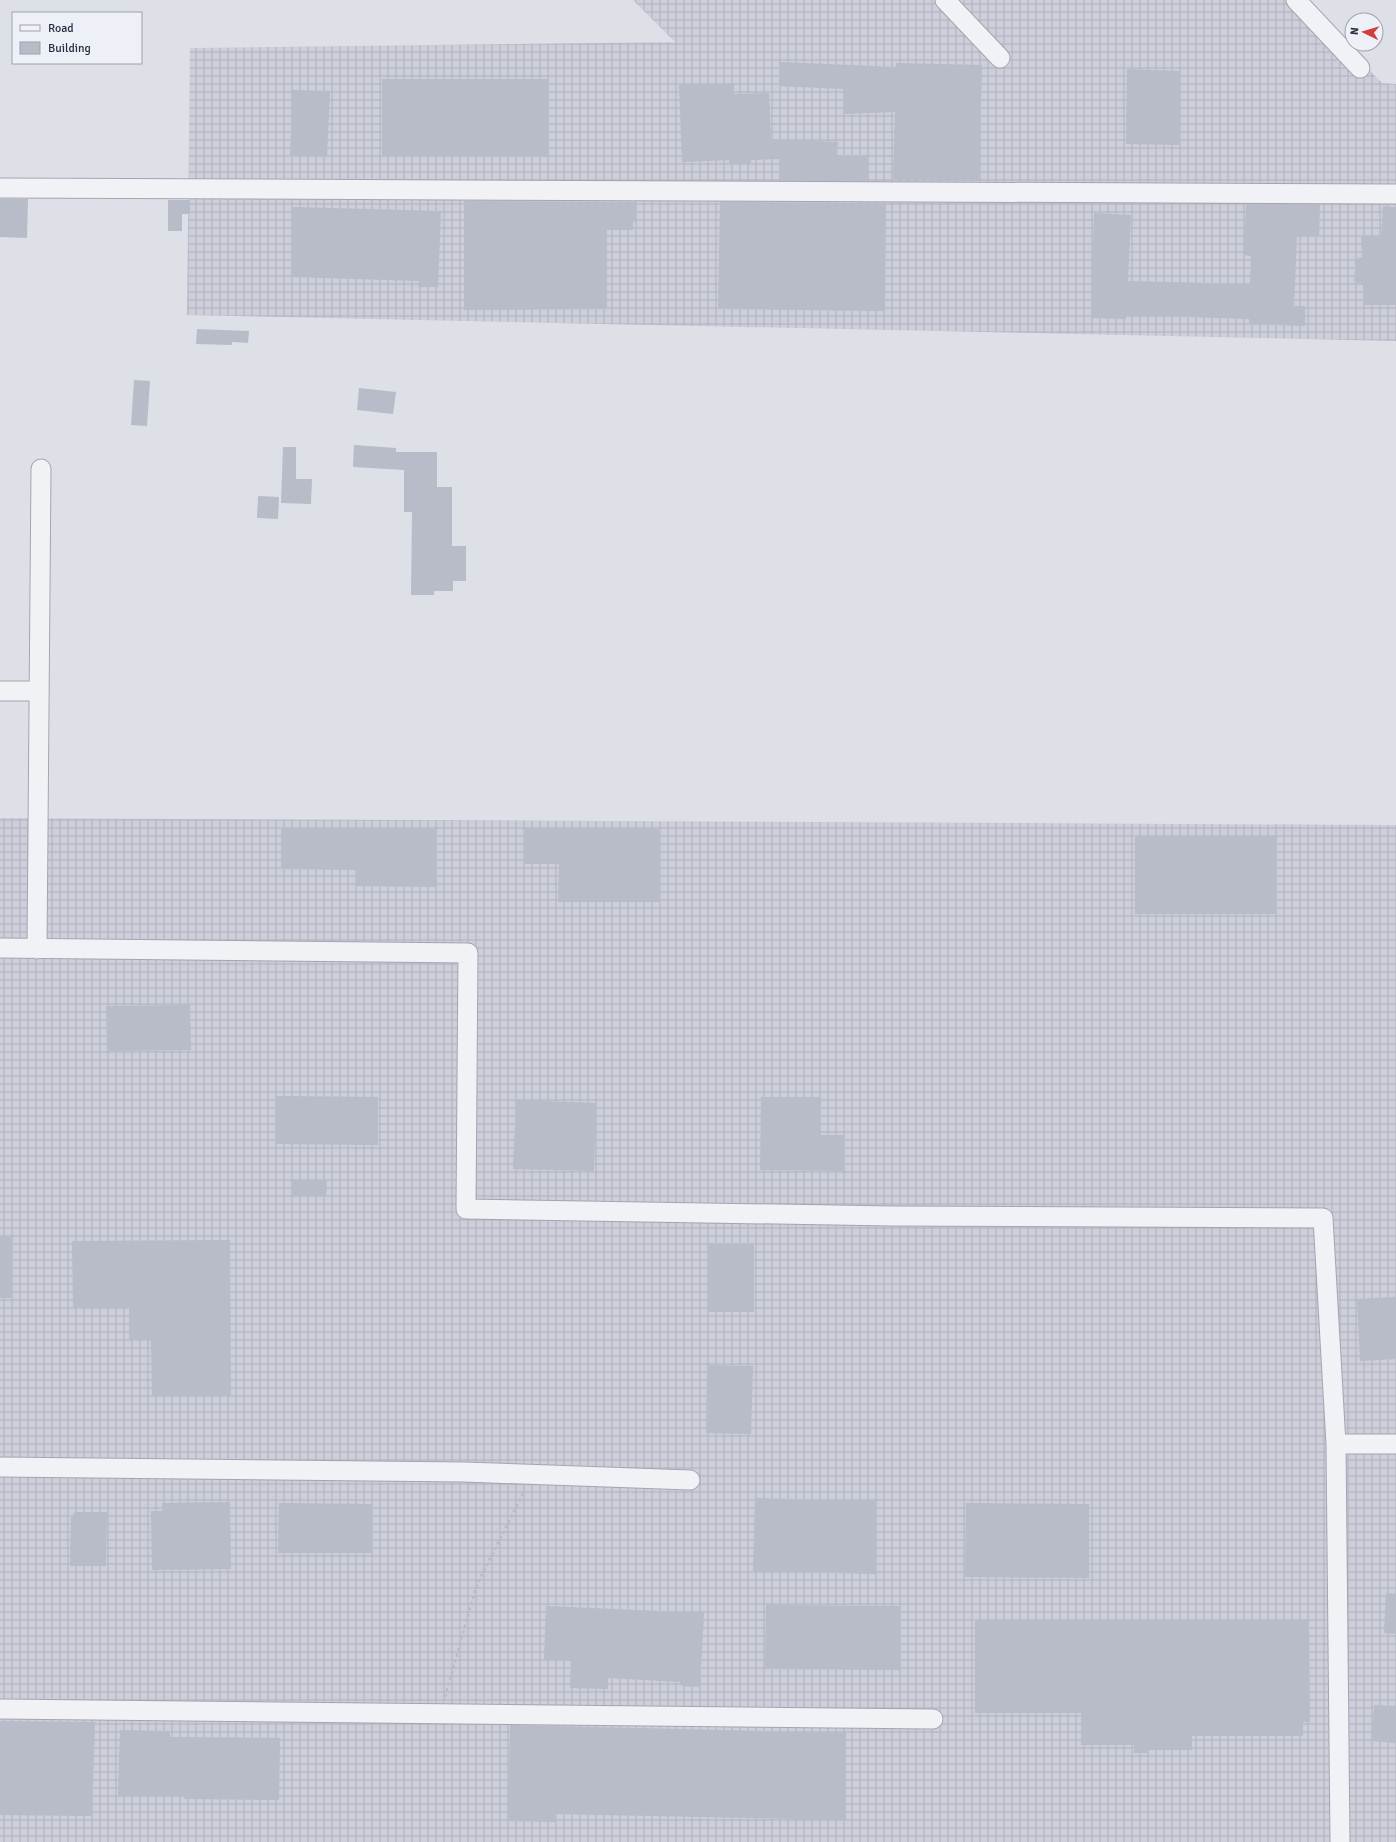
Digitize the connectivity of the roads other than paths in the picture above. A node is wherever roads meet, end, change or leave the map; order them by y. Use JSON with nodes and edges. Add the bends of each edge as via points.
{"nodes":[{"id":1,"x":946,"y":0,"type":"edge"},
{"id":2,"x":1296,"y":0,"type":"edge"},
{"id":3,"x":1000,"y":58,"type":"dead end"},
{"id":4,"x":1360,"y":68,"type":"dead end"},
{"id":5,"x":0,"y":188,"type":"edge"},
{"id":6,"x":1396,"y":194,"type":"edge"},
{"id":7,"x":40,"y":469,"type":"dead end"},
{"id":8,"x":0,"y":691,"type":"edge"},
{"id":9,"x":39,"y":691,"type":"junction"},
{"id":10,"x":0,"y":948,"type":"edge"},
{"id":11,"x":37,"y":949,"type":"junction"},
{"id":12,"x":1336,"y":1444,"type":"junction"},
{"id":13,"x":1396,"y":1444,"type":"edge"},
{"id":14,"x":0,"y":1468,"type":"edge"},
{"id":15,"x":690,"y":1480,"type":"dead end"},
{"id":16,"x":0,"y":1709,"type":"edge"},
{"id":17,"x":933,"y":1719,"type":"dead end"},
{"id":18,"x":1340,"y":1842,"type":"edge"}],
"edges":[{"from":1,"to":3,"type":"street"},
{"from":2,"to":4,"type":"street"},
{"from":5,"to":6,"type":"street"},
{"from":7,"to":9,"type":"street"},
{"from":8,"to":9,"type":"street"},
{"from":9,"to":11,"type":"street"},
{"from":10,"to":11,"type":"street"},
{"from":11,"to":12,"type":"street","via":[[468,954],[466,1209],[892,1216],[1323,1218]]},
{"from":12,"to":13,"type":"street"},
{"from":12,"to":18,"type":"street"},
{"from":14,"to":15,"type":"street","via":[[464,1472]]},
{"from":16,"to":17,"type":"street"}]}
